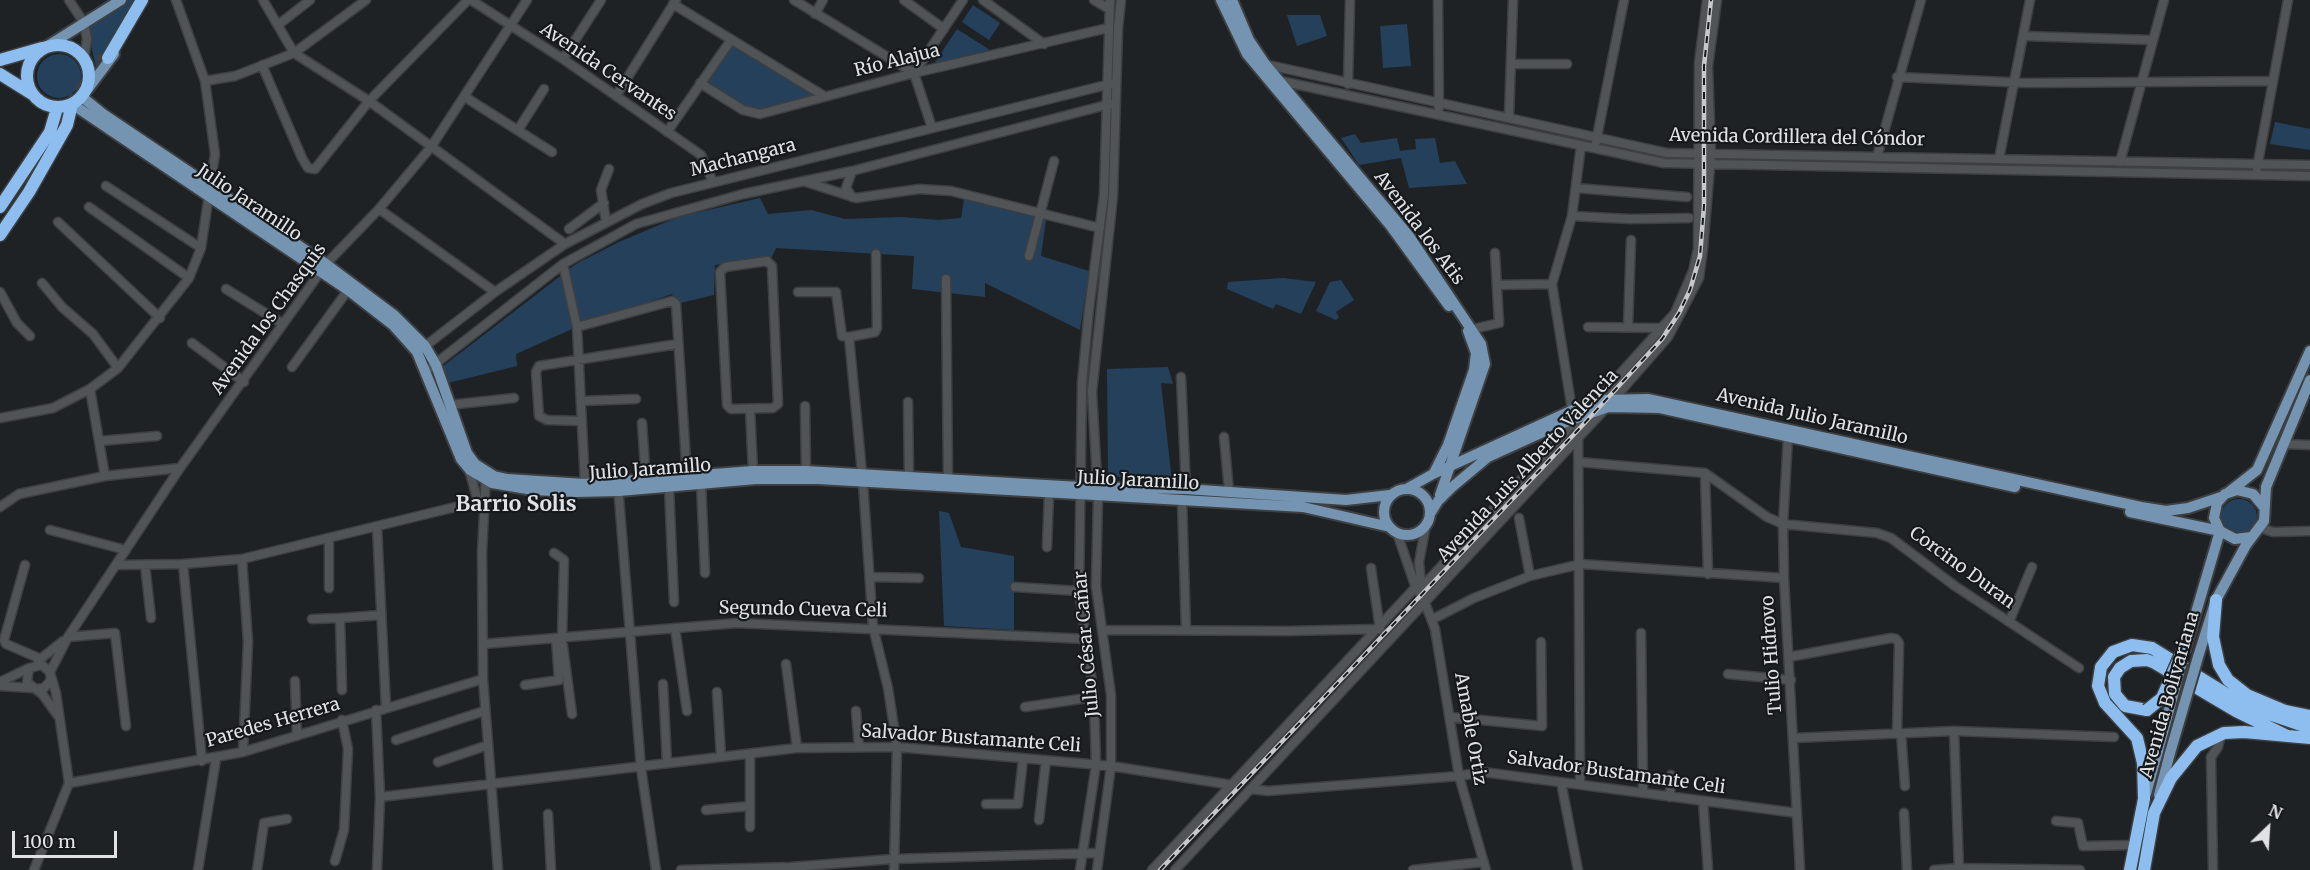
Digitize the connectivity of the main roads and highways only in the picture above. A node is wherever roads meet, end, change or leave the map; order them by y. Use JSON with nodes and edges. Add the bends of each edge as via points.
{"nodes":[{"id":1,"x":121,"y":0,"type":"edge"},
{"id":2,"x":138,"y":0,"type":"edge"},
{"id":3,"x":145,"y":0,"type":"edge"},
{"id":4,"x":1221,"y":0,"type":"edge"},
{"id":5,"x":1232,"y":0,"type":"edge"},
{"id":6,"x":46,"y":47,"type":"junction"},
{"id":7,"x":0,"y":60,"type":"edge"},
{"id":8,"x":1262,"y":65,"type":"junction"},
{"id":9,"x":0,"y":74,"type":"edge"},
{"id":10,"x":1275,"y":81,"type":"junction"},
{"id":11,"x":33,"y":95,"type":"junction"},
{"id":12,"x":80,"y":97,"type":"junction"},
{"id":13,"x":57,"y":108,"type":"junction"},
{"id":14,"x":0,"y":207,"type":"edge"},
{"id":15,"x":0,"y":220,"type":"edge"},
{"id":16,"x":0,"y":228,"type":"edge"},
{"id":17,"x":0,"y":235,"type":"edge"},
{"id":18,"x":323,"y":268,"type":"junction"},
{"id":19,"x":421,"y":349,"type":"junction"},
{"id":20,"x":2310,"y":351,"type":"edge"},
{"id":21,"x":431,"y":368,"type":"junction"},
{"id":22,"x":2310,"y":380,"type":"edge"},
{"id":23,"x":1609,"y":404,"type":"junction"},
{"id":24,"x":1575,"y":414,"type":"junction"},
{"id":25,"x":470,"y":464,"type":"junction"},
{"id":26,"x":1452,"y":465,"type":"junction"},
{"id":27,"x":1433,"y":474,"type":"junction"},
{"id":28,"x":486,"y":476,"type":"junction"},
{"id":29,"x":862,"y":479,"type":"junction"},
{"id":30,"x":619,"y":487,"type":"junction"},
{"id":31,"x":1408,"y":488,"type":"junction"},
{"id":32,"x":1080,"y":491,"type":"junction"},
{"id":33,"x":2225,"y":494,"type":"junction"},
{"id":34,"x":1184,"y":495,"type":"junction"},
{"id":35,"x":1390,"y":495,"type":"junction"},
{"id":36,"x":1438,"y":501,"type":"junction"},
{"id":37,"x":2263,"y":506,"type":"junction"},
{"id":38,"x":1428,"y":520,"type":"junction"},
{"id":39,"x":1393,"y":530,"type":"junction"},
{"id":40,"x":2220,"y":531,"type":"junction"},
{"id":41,"x":2251,"y":537,"type":"junction"},
{"id":42,"x":2217,"y":600,"type":"junction"},
{"id":43,"x":2186,"y":647,"type":"junction"},
{"id":44,"x":2310,"y":716,"type":"edge"},
{"id":45,"x":2310,"y":728,"type":"edge"},
{"id":46,"x":2287,"y":736,"type":"junction"},
{"id":47,"x":2310,"y":738,"type":"edge"},
{"id":48,"x":2144,"y":799,"type":"junction"},
{"id":49,"x":2154,"y":813,"type":"junction"},
{"id":50,"x":2130,"y":870,"type":"edge"},
{"id":51,"x":2144,"y":870,"type":"edge"}],
"edges":[{"from":1,"to":6,"type":"main road"},
{"from":2,"to":3,"type":"highway","via":[[106,57]]},
{"from":3,"to":12,"type":"main road","via":[[116,51]]},
{"from":4,"to":8,"type":"main road","name":"Avenida los Atis","via":[[1232,27]]},
{"from":5,"to":8,"type":"main road","name":"Avenida los Atis"},
{"from":6,"to":7,"type":"highway"},
{"from":6,"to":11,"type":"highway","via":[[28,68]]},
{"from":6,"to":12,"type":"highway","via":[[69,47],[84,58],[90,74]]},
{"from":8,"to":10,"type":"main road","name":"Avenida los Atis"},
{"from":9,"to":11,"type":"highway"},
{"from":10,"to":26,"type":"main road","name":"Avenida los Atis","via":[[1409,236],[1473,329],[1485,354]]},
{"from":10,"to":27,"type":"main road","name":"Avenida los Atis","via":[[1390,225],[1468,332],[1476,353],[1474,370],[1448,445]]},
{"from":11,"to":13,"type":"highway"},
{"from":12,"to":13,"type":"highway"},
{"from":12,"to":17,"type":"highway"},
{"from":12,"to":18,"type":"main road","name":"Julio Jaramillo"},
{"from":13,"to":14,"type":"highway","via":[[50,132]]},
{"from":15,"to":16,"type":"highway","via":[[31,175]]},
{"from":18,"to":19,"type":"main road","name":"Julio Jaramillo"},
{"from":18,"to":19,"type":"main road","name":"Julio Jaramillo","via":[[394,315]]},
{"from":19,"to":21,"type":"main road","name":"Julio Jaramillo"},
{"from":20,"to":33,"type":"main road","via":[[2258,471]]},
{"from":21,"to":25,"type":"main road","name":"Julio Jaramillo"},
{"from":21,"to":25,"type":"main road","name":"Julio Jaramillo","via":[[457,451]]},
{"from":22,"to":37,"type":"main road","via":[[2282,444]]},
{"from":23,"to":24,"type":"main road","name":"Avenida Julio Jaramillo"},
{"from":23,"to":24,"type":"main road","name":"Avenida Julio Jaramillo","via":[[1594,403]]},
{"from":23,"to":33,"type":"main road","name":"Avenida Julio Jaramillo","via":[[1670,402],[2166,511],[2188,508]]},
{"from":23,"to":40,"type":"main road","name":"Avenida Julio Jaramillo","via":[[1659,408]]},
{"from":24,"to":26,"type":"main road","name":"Avenida Julio Jaramillo"},
{"from":24,"to":36,"type":"main road","name":"Avenida Julio Jaramillo","via":[[1488,457]]},
{"from":25,"to":28,"type":"main road","name":"Julio Jaramillo"},
{"from":26,"to":27,"type":"main road","name":"Avenida Julio Jaramillo"},
{"from":26,"to":36,"type":"main road","name":"Avenida los Atis"},
{"from":27,"to":31,"type":"main road","name":"Avenida Julio Jaramillo"},
{"from":28,"to":30,"type":"main road","name":"Julio Jaramillo"},
{"from":28,"to":30,"type":"main road","name":"Julio Jaramillo","via":[[532,489]]},
{"from":29,"to":30,"type":"main road","name":"Julio Jaramillo"},
{"from":29,"to":30,"type":"main road","name":"Julio Jaramillo","via":[[806,471],[753,471]]},
{"from":29,"to":32,"type":"main road","name":"Julio Jaramillo","via":[[1049,493]]},
{"from":29,"to":32,"type":"main road","name":"Julio Jaramillo","via":[[948,478]]},
{"from":31,"to":35,"type":"main road","name":"Julio Jaramillo"},
{"from":31,"to":38,"type":"main road","via":[[1427,500]]},
{"from":32,"to":34,"type":"main road","name":"Julio Jaramillo"},
{"from":33,"to":37,"type":"main road","via":[[2245,490]]},
{"from":33,"to":40,"type":"main road","name":"Avenida Bolivariana","via":[[2214,510]]},
{"from":34,"to":35,"type":"main road","name":"Julio Jaramillo","via":[[1229,492],[1346,500]]},
{"from":34,"to":39,"type":"main road","name":"Julio Jaramillo","via":[[1304,507]]},
{"from":35,"to":39,"type":"main road","via":[[1384,511]]},
{"from":36,"to":38,"type":"main road","name":"Avenida Julio Jaramillo"},
{"from":37,"to":41,"type":"main road","name":"Avenida Bolivariana","via":[[2264,521]]},
{"from":38,"to":39,"type":"main road","name":"Julio Jaramillo","via":[[1413,534]]},
{"from":40,"to":41,"type":"main road","via":[[2235,539]]},
{"from":40,"to":43,"type":"main road","name":"Avenida Bolivariana"},
{"from":41,"to":42,"type":"main road","name":"Avenida Bolivariana"},
{"from":42,"to":44,"type":"highway","via":[[2213,637],[2219,665],[2228,680],[2247,694],[2285,711]]},
{"from":42,"to":49,"type":"main road","name":"Avenida Bolivariana","bridge":true},
{"from":43,"to":46,"type":"highway","bridge":true,"via":[[2162,698],[2147,710],[2125,706],[2115,694],[2114,677],[2120,668],[2131,661],[2147,660],[2155,663],[2236,711]]},
{"from":43,"to":48,"type":"main road","name":"Avenida Bolivariana","bridge":true},
{"from":45,"to":48,"type":"highway","via":[[2246,706],[2152,648],[2122,646],[2101,667],[2098,686],[2105,703],[2141,746]]},
{"from":46,"to":47,"type":"highway"},
{"from":46,"to":49,"type":"highway","via":[[2221,734],[2197,746],[2171,778]]},
{"from":48,"to":50,"type":"highway","name":"Avenida Bolivariana"},
{"from":49,"to":51,"type":"highway","name":"Avenida Bolivariana"}]}
